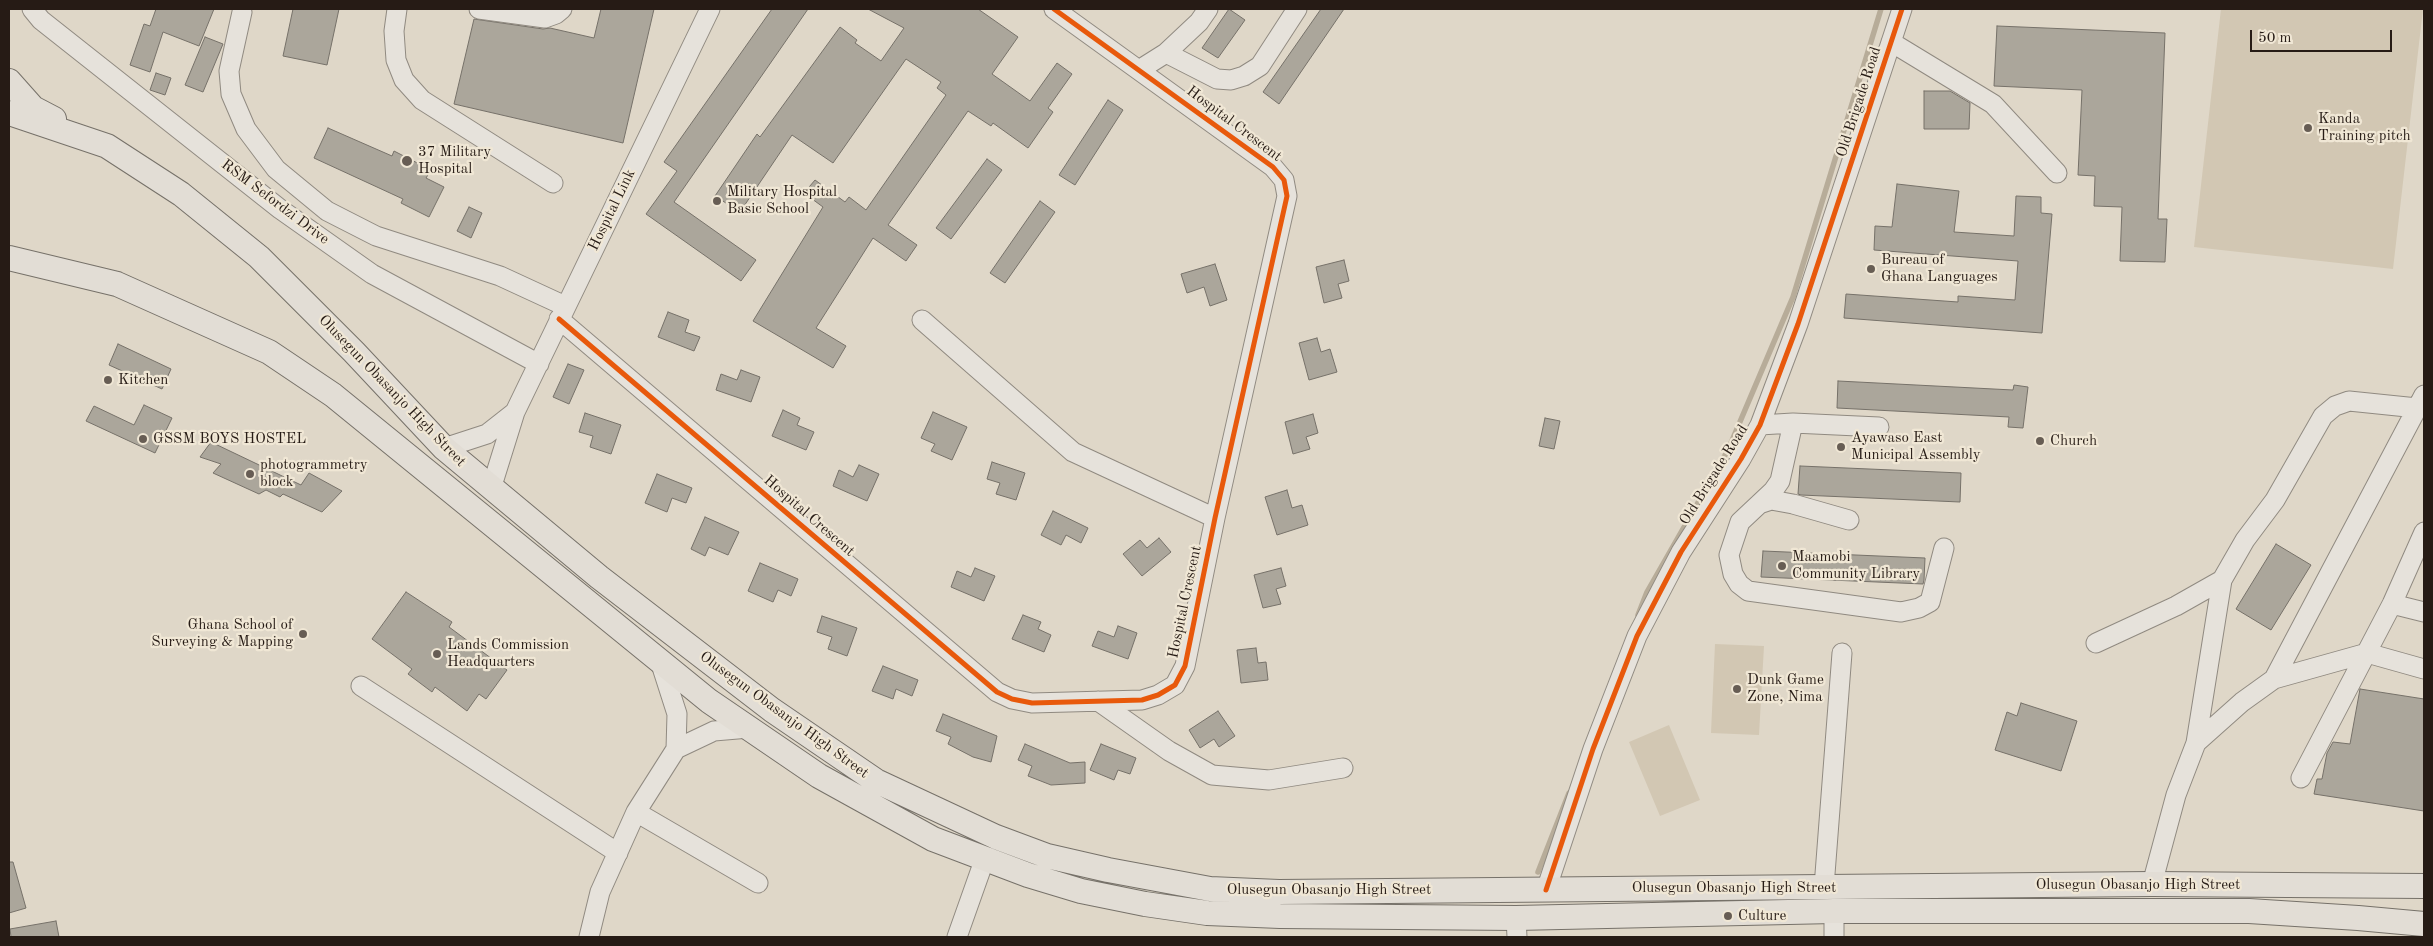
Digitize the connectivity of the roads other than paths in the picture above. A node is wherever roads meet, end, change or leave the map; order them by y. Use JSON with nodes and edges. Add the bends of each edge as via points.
{"nodes":[{"id":1,"x":32,"y":9,"type":"edge"},
{"id":2,"x":397,"y":9,"type":"edge"},
{"id":3,"x":479,"y":9,"type":"edge"},
{"id":4,"x":562,"y":9,"type":"edge"},
{"id":5,"x":710,"y":9,"type":"edge"},
{"id":6,"x":1054,"y":9,"type":"edge"},
{"id":7,"x":1208,"y":9,"type":"edge"},
{"id":8,"x":1297,"y":9,"type":"edge"},
{"id":9,"x":1902,"y":9,"type":"edge"},
{"id":10,"x":242,"y":12,"type":"dead end"},
{"id":11,"x":1891,"y":42,"type":"junction"},
{"id":12,"x":1166,"y":53,"type":"junction"},
{"id":13,"x":1139,"y":70,"type":"junction"},
{"id":14,"x":9,"y":80,"type":"edge"},
{"id":15,"x":9,"y":113,"type":"edge"},
{"id":16,"x":107,"y":146,"type":"junction"},
{"id":17,"x":2057,"y":173,"type":"dead end"},
{"id":18,"x":553,"y":184,"type":"dead end"},
{"id":19,"x":9,"y":258,"type":"edge"},
{"id":20,"x":36,"y":264,"type":"junction"},
{"id":21,"x":9,"y":272,"type":"edge"},
{"id":22,"x":562,"y":312,"type":"junction"},
{"id":23,"x":922,"y":320,"type":"dead end"},
{"id":24,"x":539,"y":364,"type":"junction"},
{"id":25,"x":2421,"y":402,"type":"edge"},
{"id":26,"x":515,"y":412,"type":"junction"},
{"id":27,"x":1793,"y":423,"type":"junction"},
{"id":28,"x":1760,"y":425,"type":"junction"},
{"id":29,"x":1879,"y":427,"type":"dead end"},
{"id":30,"x":444,"y":448,"type":"junction"},
{"id":31,"x":491,"y":489,"type":"junction"},
{"id":32,"x":1712,"y":504,"type":"junction"},
{"id":33,"x":1759,"y":504,"type":"junction"},
{"id":34,"x":1215,"y":518,"type":"junction"},
{"id":35,"x":1849,"y":520,"type":"dead end"},
{"id":36,"x":1740,"y":522,"type":"junction"},
{"id":37,"x":2424,"y":532,"type":"edge"},
{"id":38,"x":1944,"y":548,"type":"dead end"},
{"id":39,"x":2222,"y":580,"type":"junction"},
{"id":40,"x":2392,"y":604,"type":"junction"},
{"id":41,"x":2424,"y":612,"type":"edge"},
{"id":42,"x":2096,"y":643,"type":"dead end"},
{"id":43,"x":2367,"y":652,"type":"junction"},
{"id":44,"x":1842,"y":653,"type":"dead end"},
{"id":45,"x":660,"y":661,"type":"junction"},
{"id":46,"x":2424,"y":669,"type":"edge"},
{"id":47,"x":2274,"y":679,"type":"junction"},
{"id":48,"x":361,"y":686,"type":"dead end"},
{"id":49,"x":1098,"y":701,"type":"junction"},
{"id":50,"x":749,"y":728,"type":"junction"},
{"id":51,"x":2196,"y":743,"type":"junction"},
{"id":52,"x":676,"y":749,"type":"junction"},
{"id":53,"x":1343,"y":768,"type":"dead end"},
{"id":54,"x":2301,"y":778,"type":"dead end"},
{"id":55,"x":636,"y":812,"type":"junction"},
{"id":56,"x":618,"y":853,"type":"junction"},
{"id":57,"x":985,"y":858,"type":"junction"},
{"id":58,"x":758,"y":883,"type":"dead end"},
{"id":59,"x":2152,"y":884,"type":"junction"},
{"id":60,"x":2424,"y":886,"type":"edge"},
{"id":61,"x":1824,"y":887,"type":"junction"},
{"id":62,"x":1546,"y":890,"type":"junction"},
{"id":63,"x":1834,"y":911,"type":"junction"},
{"id":64,"x":2424,"y":924,"type":"edge"},
{"id":65,"x":1517,"y":928,"type":"edge"},
{"id":66,"x":589,"y":937,"type":"edge"},
{"id":67,"x":958,"y":937,"type":"edge"},
{"id":68,"x":1834,"y":937,"type":"edge"}],
"edges":[{"from":1,"to":24,"type":"street","name":"RSM Sefordzi Drive","via":[[41,20],[280,209],[372,274]]},
{"from":2,"to":18,"type":"street","via":[[394,31],[396,60],[404,80],[422,100]]},
{"from":3,"to":4,"type":"street","via":[[545,18]]},
{"from":5,"to":22,"type":"street","name":"Hospital Link"},
{"from":6,"to":13,"type":"street","name":"Hospital Crescent"},
{"from":7,"to":12,"type":"street","via":[[1200,22]]},
{"from":8,"to":12,"type":"street","via":[[1260,66],[1244,76],[1217,80]]},
{"from":9,"to":11,"type":"street","name":"Old Brigade Road"},
{"from":10,"to":22,"type":"street","name":"Hospital Crescent","via":[[229,71],[231,94],[246,129],[276,169],[327,212],[376,236],[500,276]]},
{"from":11,"to":17,"type":"street","via":[[1993,104]]},
{"from":11,"to":28,"type":"street","name":"Old Brigade Road","via":[[1798,324]]},
{"from":12,"to":13,"type":"street"},
{"from":13,"to":34,"type":"street","name":"Hospital Crescent","via":[[1273,167],[1284,180],[1288,196]]},
{"from":14,"to":16,"type":"main road","via":[[33,108]]},
{"from":15,"to":16,"type":"main road","name":"Olusegun Obasanjo High Street"},
{"from":16,"to":30,"type":"main road","name":"Olusegun Obasanjo High Street","via":[[181,194],[259,257]]},
{"from":19,"to":20,"type":"main road","name":"Olusegun Obasanjo High Street"},
{"from":20,"to":21,"type":"main road"},
{"from":20,"to":45,"type":"main road","name":"Olusegun Obasanjo High Street","via":[[117,284],[269,352],[333,395]]},
{"from":22,"to":24,"type":"street","name":"Hospital Link"},
{"from":22,"to":49,"type":"street","name":"Hospital Crescent","via":[[997,692],[1012,700],[1032,703]]},
{"from":23,"to":34,"type":"street","via":[[1073,452]]},
{"from":24,"to":26,"type":"street","name":"Hospital Link"},
{"from":25,"to":39,"type":"street","via":[[2349,401],[2335,406],[2323,416],[2275,500],[2245,540]]},
{"from":25,"to":47,"type":"street"},
{"from":26,"to":30,"type":"street","name":"Hospital Link","via":[[487,434]]},
{"from":26,"to":31,"type":"street","name":"Hospital Link"},
{"from":27,"to":28,"type":"street"},
{"from":27,"to":29,"type":"street"},
{"from":27,"to":33,"type":"street","via":[[1780,481]]},
{"from":28,"to":32,"type":"street","name":"Old Brigade Road"},
{"from":30,"to":31,"type":"main road","name":"Olusegun Obasanjo High Street"},
{"from":31,"to":62,"type":"main road","name":"Olusegun Obasanjo High Street","via":[[772,710],[876,781],[996,837],[1047,856],[1210,889],[1279,892]]},
{"from":32,"to":36,"type":"street"},
{"from":32,"to":62,"type":"street","name":"Old Brigade Road","via":[[1681,552],[1637,636],[1593,749]]},
{"from":33,"to":35,"type":"street","via":[[1771,500]]},
{"from":33,"to":36,"type":"street"},
{"from":34,"to":49,"type":"street","name":"Hospital Crescent","via":[[1185,666],[1175,685],[1142,700]]},
{"from":36,"to":38,"type":"street","via":[[1729,555],[1733,574],[1748,591],[1901,612],[1930,602]]},
{"from":37,"to":40,"type":"street"},
{"from":39,"to":42,"type":"street","via":[[2176,606]]},
{"from":39,"to":51,"type":"street"},
{"from":40,"to":41,"type":"street"},
{"from":40,"to":43,"type":"street"},
{"from":43,"to":46,"type":"street"},
{"from":43,"to":47,"type":"street"},
{"from":43,"to":54,"type":"street"},
{"from":44,"to":61,"type":"street"},
{"from":45,"to":50,"type":"main road","name":"Olusegun Obasanjo High Street"},
{"from":45,"to":52,"type":"street","via":[[677,714]]},
{"from":47,"to":51,"type":"street","via":[[2242,702]]},
{"from":48,"to":56,"type":"street"},
{"from":49,"to":53,"type":"street","via":[[1169,751],[1212,775],[1269,780]]},
{"from":50,"to":52,"type":"street","via":[[714,731]]},
{"from":50,"to":57,"type":"main road","name":"Olusegun Obasanjo High Street","via":[[819,776],[924,834]]},
{"from":51,"to":59,"type":"street","via":[[2176,795]]},
{"from":52,"to":55,"type":"street"},
{"from":55,"to":56,"type":"street"},
{"from":55,"to":58,"type":"street"},
{"from":56,"to":66,"type":"street","via":[[600,892]]},
{"from":57,"to":65,"type":"main road","name":"Olusegun Obasanjo High Street","via":[[1081,891],[1145,904],[1207,912]]},
{"from":57,"to":67,"type":"street"},
{"from":59,"to":60,"type":"main road","name":"Olusegun Obasanjo High Street"},
{"from":59,"to":61,"type":"main road","name":"Olusegun Obasanjo High Street"},
{"from":61,"to":62,"type":"main road","name":"Olusegun Obasanjo High Street"},
{"from":63,"to":64,"type":"main road","name":"Olusegun Obasanjo High Street","via":[[2249,911]]},
{"from":63,"to":65,"type":"main road","name":"Olusegun Obasanjo High Street"},
{"from":63,"to":68,"type":"street"}]}
